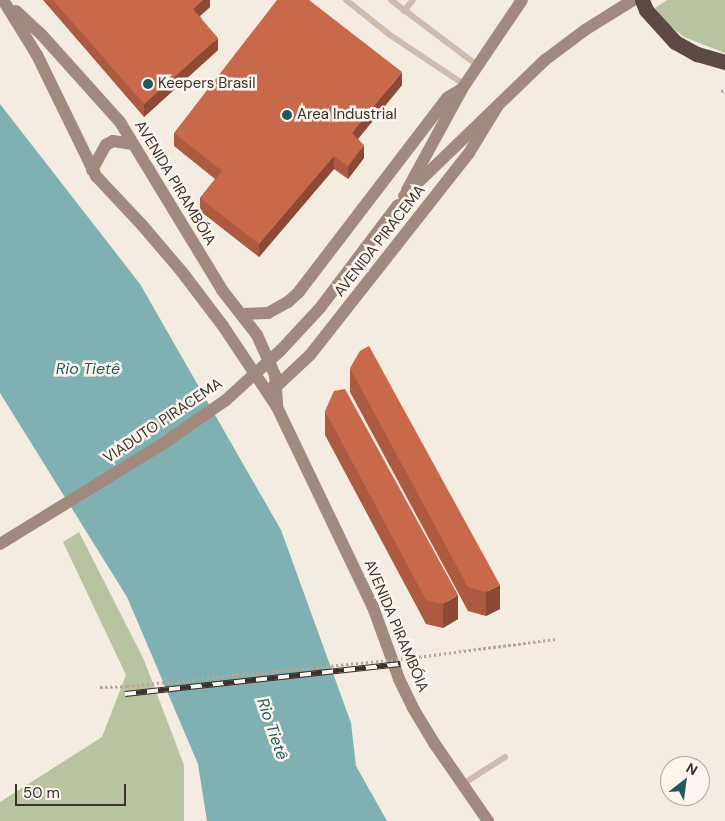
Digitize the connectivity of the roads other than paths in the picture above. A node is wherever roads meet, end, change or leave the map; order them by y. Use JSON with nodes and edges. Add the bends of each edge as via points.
{"nodes":[{"id":1,"x":3,"y":0,"type":"edge"},
{"id":2,"x":346,"y":0,"type":"edge"},
{"id":3,"x":391,"y":0,"type":"edge"},
{"id":4,"x":413,"y":0,"type":"edge"},
{"id":5,"x":522,"y":0,"type":"edge"},
{"id":6,"x":633,"y":0,"type":"edge"},
{"id":7,"x":642,"y":0,"type":"edge"},
{"id":8,"x":404,"y":10,"type":"junction"},
{"id":9,"x":725,"y":62,"type":"edge"},
{"id":10,"x":477,"y":65,"type":"junction"},
{"id":11,"x":463,"y":87,"type":"junction"},
{"id":12,"x":497,"y":107,"type":"junction"},
{"id":13,"x":133,"y":144,"type":"junction"},
{"id":14,"x":92,"y":170,"type":"junction"},
{"id":15,"x":401,"y":201,"type":"junction"},
{"id":16,"x":242,"y":314,"type":"junction"},
{"id":17,"x":277,"y":386,"type":"junction"},
{"id":18,"x":261,"y":387,"type":"junction"},
{"id":19,"x":277,"y":407,"type":"junction"},
{"id":20,"x":0,"y":544,"type":"edge"},
{"id":21,"x":505,"y":757,"type":"dead end"},
{"id":22,"x":463,"y":784,"type":"junction"},
{"id":23,"x":488,"y":821,"type":"edge"}],
"edges":[{"from":1,"to":13,"type":"main road","name":"AVENIDA PIRAMBÓIA","via":[[41,34],[90,87],[120,122]]},
{"from":1,"to":14,"type":"main road","name":"AVENIDA PIRAMBÓIA","via":[[37,55]]},
{"from":2,"to":11,"type":"lane"},
{"from":3,"to":8,"type":"lane"},
{"from":4,"to":8,"type":"lane"},
{"from":5,"to":10,"type":"main road","name":"AVENIDA PIRACEMA"},
{"from":6,"to":12,"type":"main road","name":"AVENIDA PIRACEMA","via":[[585,30],[546,60]]},
{"from":7,"to":9,"type":"highway","via":[[646,10],[675,42],[697,54]]},
{"from":8,"to":10,"type":"lane"},
{"from":10,"to":11,"type":"main road","name":"AVENIDA PIRACEMA"},
{"from":11,"to":15,"type":"main road","name":"AVENIDA PIRACEMA"},
{"from":11,"to":16,"type":"main road","name":"AVENIDA PIRACEMA","via":[[447,98],[298,293],[268,313]]},
{"from":12,"to":15,"type":"main road","name":"AVENIDA PIRACEMA"},
{"from":12,"to":17,"type":"main road","name":"AVENIDA PIRACEMA","via":[[469,153],[386,259],[310,355]]},
{"from":13,"to":14,"type":"main road","via":[[113,141],[106,145]]},
{"from":13,"to":16,"type":"main road","name":"AVENIDA PIRAMBÓIA","via":[[212,274]]},
{"from":14,"to":18,"type":"main road","name":"AVENIDA PIRAMBÓIA","via":[[182,272],[223,326]]},
{"from":15,"to":20,"type":"main road","name":"VIADUTO PIRACEMA","bridge":true,"via":[[320,308],[281,350],[226,400],[164,443]]},
{"from":16,"to":17,"type":"main road","name":"AVENIDA PIRAMBÓIA","via":[[268,355]]},
{"from":17,"to":18,"type":"main road"},
{"from":17,"to":19,"type":"main road","name":"AVENIDA PIRAMBÓIA"},
{"from":18,"to":19,"type":"main road","name":"AVENIDA PIRAMBÓIA"},
{"from":19,"to":22,"type":"main road","name":"AVENIDA PIRAMBÓIA","via":[[373,606],[413,708]]},
{"from":21,"to":22,"type":"lane"},
{"from":22,"to":23,"type":"main road","name":"AVENIDA PIRAMBÓIA"}]}
